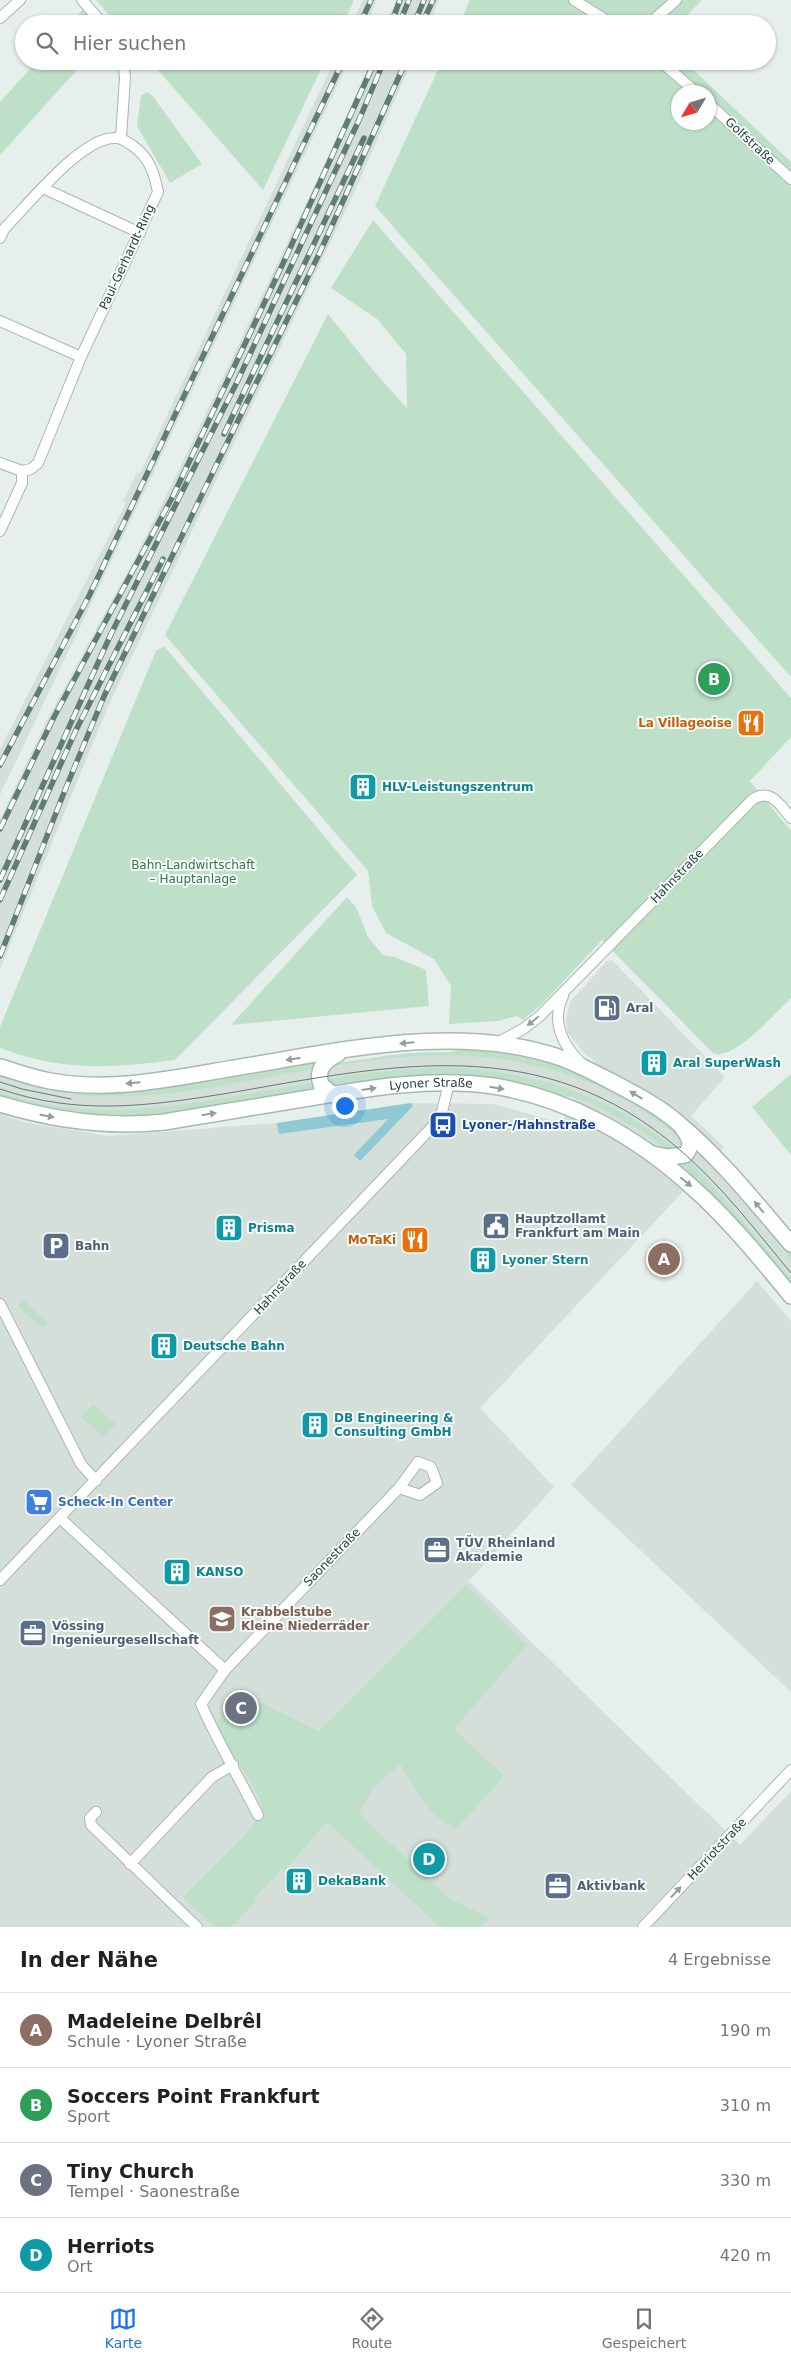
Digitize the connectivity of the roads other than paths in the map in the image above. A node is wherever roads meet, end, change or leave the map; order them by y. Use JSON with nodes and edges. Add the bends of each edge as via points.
{"nodes":[{"id":1,"x":20,"y":0,"type":"edge"},
{"id":2,"x":82,"y":0,"type":"edge"},
{"id":3,"x":574,"y":0,"type":"edge"},
{"id":4,"x":676,"y":0,"type":"edge"},
{"id":5,"x":95,"y":15,"type":"edge"},
{"id":6,"x":598,"y":15,"type":"edge"},
{"id":7,"x":659,"y":15,"type":"edge"},
{"id":8,"x":0,"y":18,"type":"edge"},
{"id":9,"x":124,"y":70,"type":"edge"},
{"id":10,"x":670,"y":70,"type":"edge"},
{"id":11,"x":688,"y":85,"type":"edge"},
{"id":12,"x":716,"y":110,"type":"edge"},
{"id":13,"x":121,"y":138,"type":"junction"},
{"id":14,"x":791,"y":179,"type":"edge"},
{"id":15,"x":43,"y":188,"type":"junction"},
{"id":16,"x":140,"y":233,"type":"junction"},
{"id":17,"x":0,"y":238,"type":"edge"},
{"id":18,"x":0,"y":321,"type":"edge"},
{"id":19,"x":80,"y":357,"type":"junction"},
{"id":20,"x":0,"y":463,"type":"edge"},
{"id":21,"x":22,"y":471,"type":"junction"},
{"id":22,"x":0,"y":531,"type":"edge"},
{"id":23,"x":791,"y":818,"type":"edge"},
{"id":24,"x":566,"y":990,"type":"junction"},
{"id":25,"x":494,"y":1044,"type":"junction"},
{"id":26,"x":341,"y":1052,"type":"junction"},
{"id":27,"x":0,"y":1067,"type":"edge"},
{"id":28,"x":585,"y":1067,"type":"junction"},
{"id":29,"x":448,"y":1083,"type":"junction"},
{"id":30,"x":332,"y":1094,"type":"junction"},
{"id":31,"x":0,"y":1104,"type":"edge"},
{"id":32,"x":677,"y":1122,"type":"junction"},
{"id":33,"x":647,"y":1152,"type":"junction"},
{"id":34,"x":791,"y":1244,"type":"edge"},
{"id":35,"x":791,"y":1296,"type":"edge"},
{"id":36,"x":0,"y":1304,"type":"edge"},
{"id":37,"x":96,"y":1481,"type":"junction"},
{"id":38,"x":399,"y":1488,"type":"dead end"},
{"id":39,"x":60,"y":1518,"type":"junction"},
{"id":40,"x":0,"y":1580,"type":"edge"},
{"id":41,"x":225,"y":1670,"type":"junction"},
{"id":42,"x":233,"y":1765,"type":"junction"},
{"id":43,"x":791,"y":1770,"type":"edge"},
{"id":44,"x":96,"y":1812,"type":"dead end"},
{"id":45,"x":258,"y":1815,"type":"dead end"},
{"id":46,"x":130,"y":1864,"type":"junction"},
{"id":47,"x":197,"y":1927,"type":"edge"},
{"id":48,"x":643,"y":1927,"type":"edge"}],
"edges":[{"from":1,"to":8,"type":"street"},
{"from":2,"to":5,"type":"street"},
{"from":3,"to":6,"type":"street"},
{"from":4,"to":7,"type":"street"},
{"from":9,"to":13,"type":"street"},
{"from":10,"to":11,"type":"street"},
{"from":12,"to":14,"type":"street","name":"Golfstraße"},
{"from":13,"to":15,"type":"street","via":[[98,142],[79,152]]},
{"from":13,"to":16,"type":"street","name":"Paul-Gerhardt-Ring","via":[[144,154],[154,172],[158,192]]},
{"from":15,"to":16,"type":"street"},
{"from":15,"to":17,"type":"street","via":[[4,229]]},
{"from":16,"to":19,"type":"street","name":"Paul-Gerhardt-Ring"},
{"from":18,"to":19,"type":"street"},
{"from":19,"to":21,"type":"street","name":"Paul-Gerhardt-Ring","via":[[38,462],[31,469]]},
{"from":20,"to":21,"type":"street"},
{"from":21,"to":22,"type":"street","via":[[22,483]]},
{"from":23,"to":24,"type":"street","name":"Hahnstraße","via":[[768,795],[761,794],[753,799]]},
{"from":24,"to":25,"type":"street","name":"Hahnstraße","one_way":true,"via":[[527,1026]]},
{"from":24,"to":28,"type":"street","name":"Hahnstraße","via":[[559,1007],[559,1028],[568,1049]]},
{"from":25,"to":26,"type":"main road","one_way":true,"via":[[430,1042]]},
{"from":25,"to":28,"type":"main road","via":[[540,1052]]},
{"from":26,"to":27,"type":"main road","one_way":true,"via":[[122,1084],[64,1083]]},
{"from":26,"to":30,"type":"main road","via":[[320,1068],[321,1085]]},
{"from":32,"to":28,"type":"main road","one_way":true},
{"from":30,"to":29,"type":"main road","name":"Lyoner Straße","one_way":true},
{"from":29,"to":33,"type":"main road","name":"Lyoner Straße","one_way":true,"via":[[493,1086],[540,1097],[594,1118]]},
{"from":29,"to":37,"type":"street","name":"Hahnstraße","via":[[442,1112],[436,1123]]},
{"from":31,"to":30,"type":"main road","name":"Lyoner Straße","one_way":true,"via":[[73,1120],[128,1124],[164,1122]]},
{"from":32,"to":33,"type":"main road","via":[[690,1140],[690,1150],[685,1155],[668,1157]]},
{"from":34,"to":32,"type":"main road","one_way":true,"via":[[722,1164]]},
{"from":33,"to":35,"type":"main road","name":"Lyoner Straße","one_way":true,"via":[[706,1200]]},
{"from":36,"to":37,"type":"street","via":[[81,1464]]},
{"from":37,"to":39,"type":"street","name":"Hahnstraße"},
{"from":38,"to":41,"type":"street","name":"Saonestraße"},
{"from":39,"to":40,"type":"street","name":"Hahnstraße"},
{"from":39,"to":41,"type":"street"},
{"from":41,"to":42,"type":"street","name":"Saonestraße","via":[[201,1704],[216,1738]]},
{"from":42,"to":45,"type":"street","name":"Saonestraße"},
{"from":42,"to":46,"type":"street","via":[[212,1777]]},
{"from":48,"to":43,"type":"street","name":"Herriotstraße","one_way":true},
{"from":44,"to":46,"type":"street","via":[[90,1818],[91,1825]]},
{"from":46,"to":47,"type":"street"}]}
